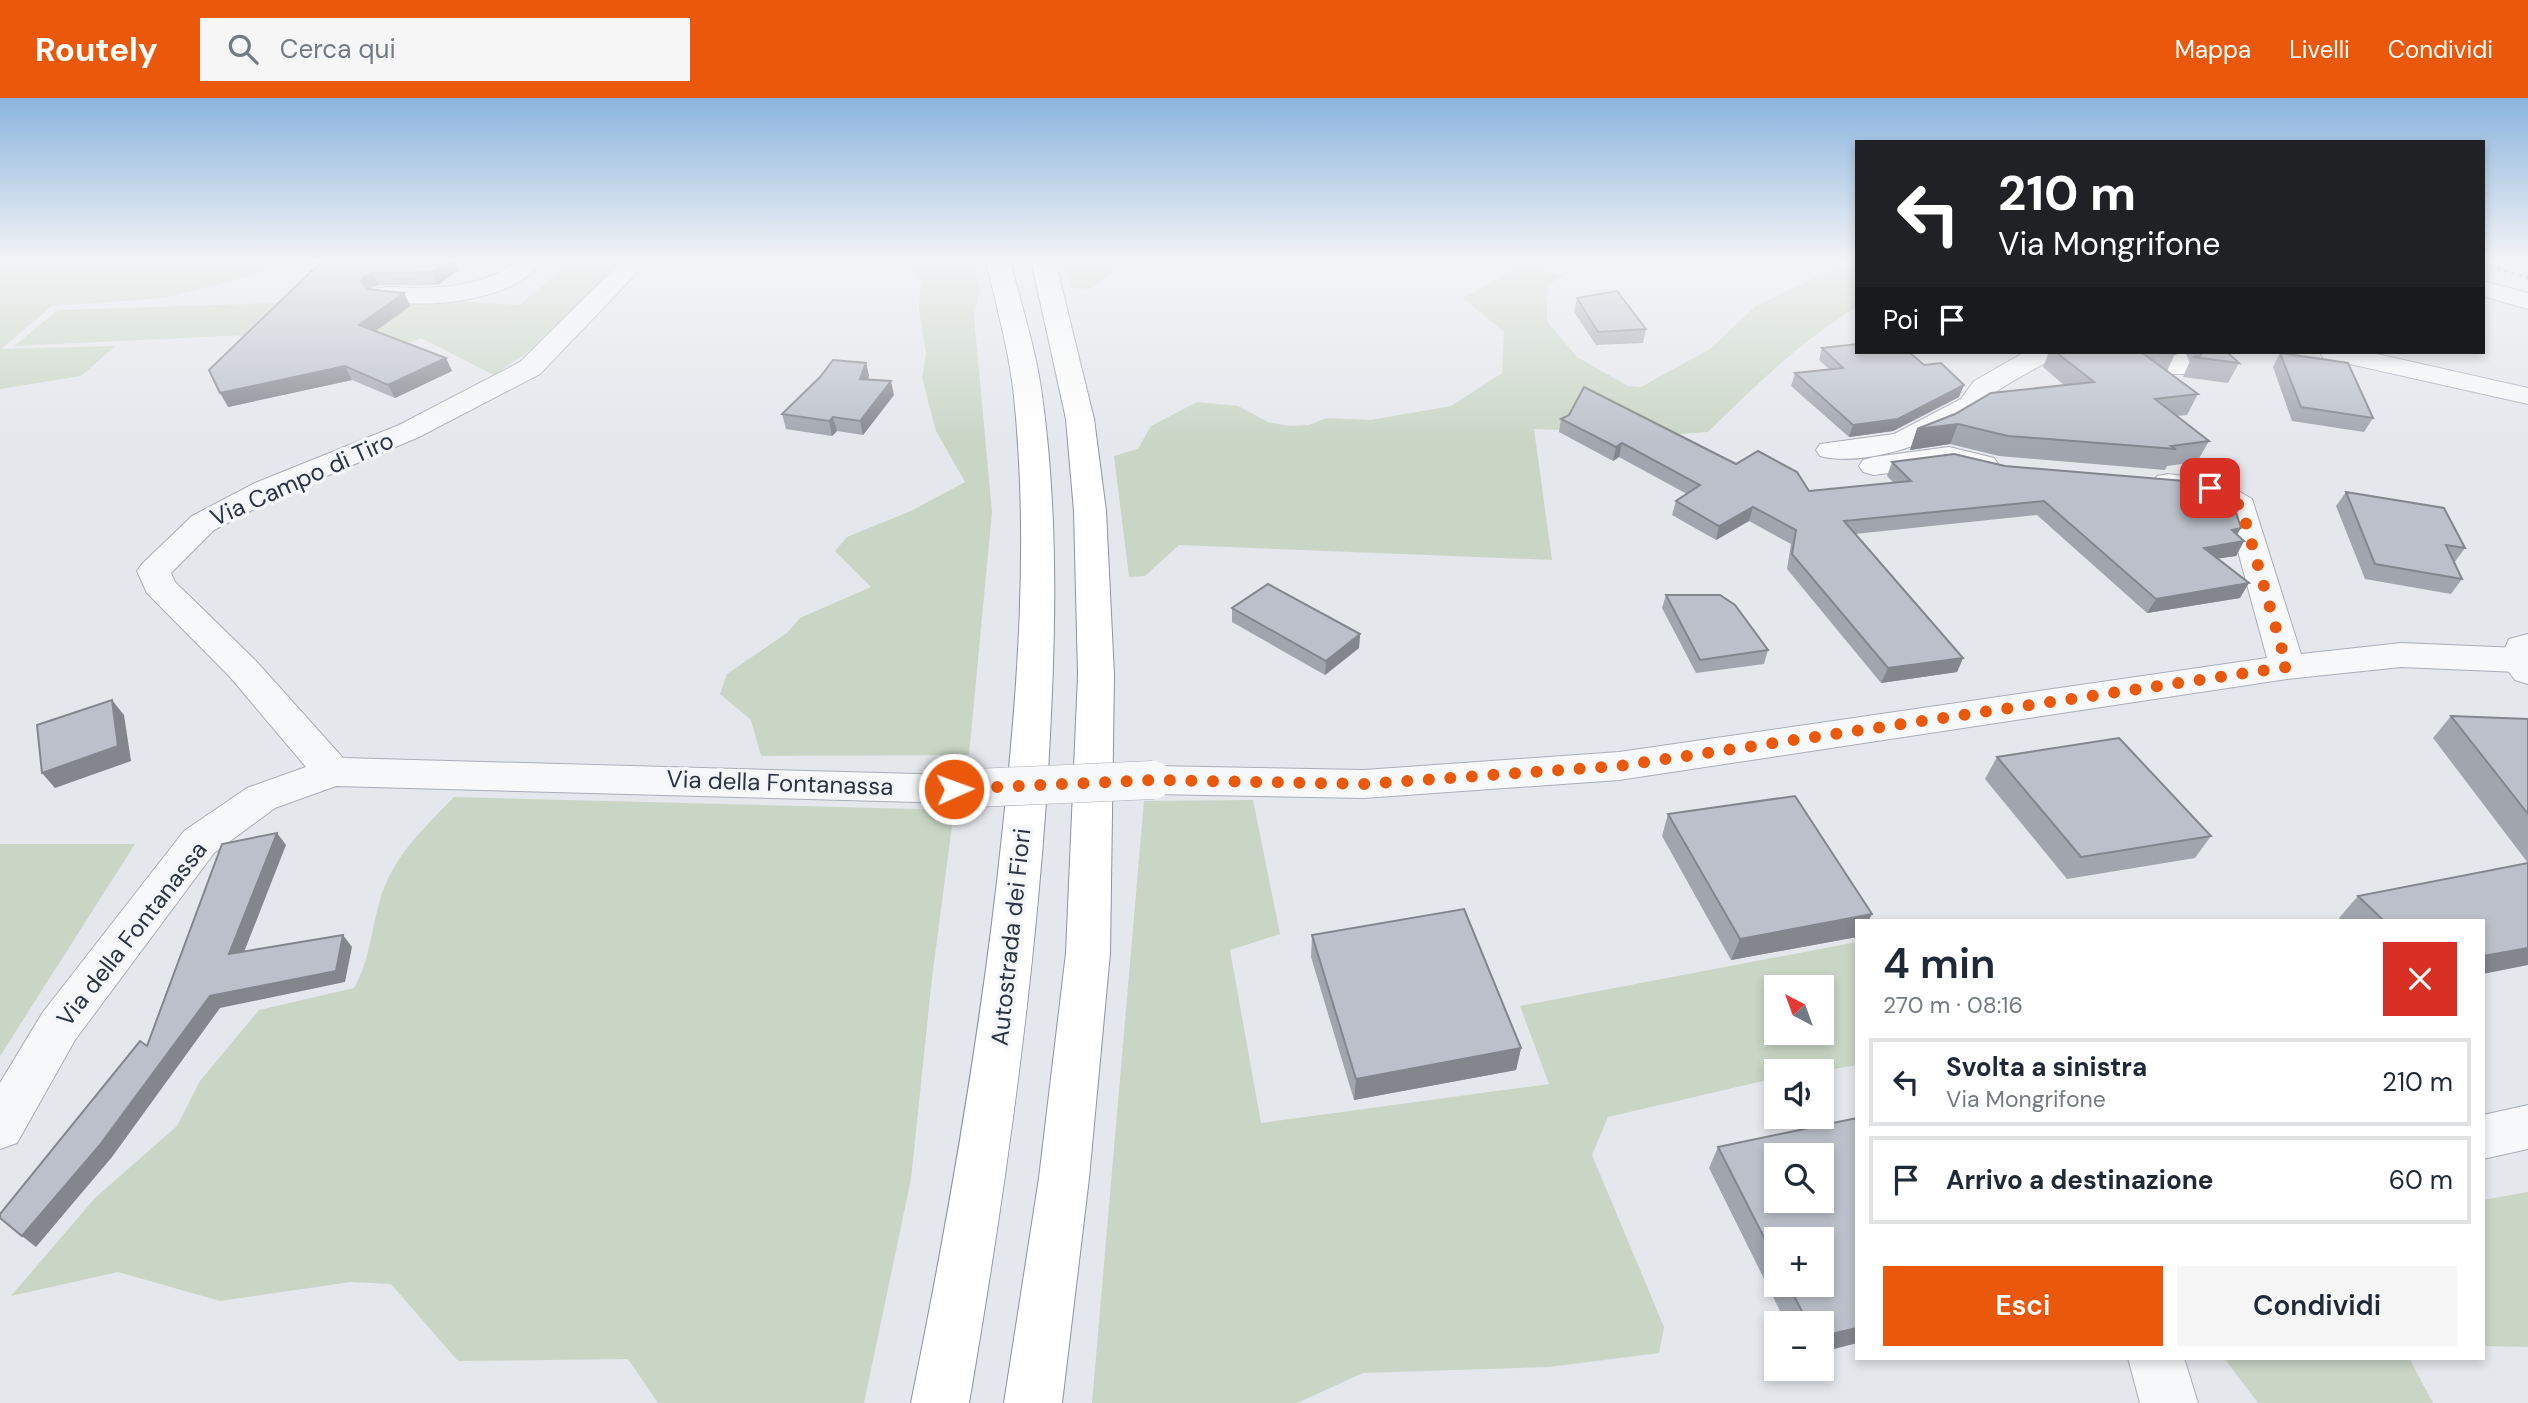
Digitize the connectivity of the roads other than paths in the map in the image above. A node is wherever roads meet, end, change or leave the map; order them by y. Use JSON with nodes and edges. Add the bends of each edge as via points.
{"nodes":[{"id":1,"x":577,"y":321,"type":"edge"},
{"id":2,"x":1011,"y":321,"type":"edge"},
{"id":3,"x":1057,"y":321,"type":"edge"},
{"id":4,"x":2040,"y":354,"type":"edge"},
{"id":5,"x":2342,"y":354,"type":"edge"},
{"id":6,"x":2528,"y":396,"type":"edge"},
{"id":7,"x":1831,"y":450,"type":"dead end"},
{"id":8,"x":1874,"y":466,"type":"dead end"},
{"id":9,"x":2009,"y":469,"type":"edge"},
{"id":10,"x":2144,"y":481,"type":"edge"},
{"id":11,"x":2525,"y":659,"type":"edge"},
{"id":12,"x":2287,"y":667,"type":"junction"},
{"id":13,"x":333,"y":772,"type":"junction"},
{"id":14,"x":2528,"y":1126,"type":"edge"},
{"id":15,"x":0,"y":1127,"type":"edge"},
{"id":16,"x":2485,"y":1136,"type":"edge"},
{"id":17,"x":2157,"y":1360,"type":"edge"},
{"id":18,"x":940,"y":1403,"type":"edge"},
{"id":19,"x":1033,"y":1403,"type":"edge"},
{"id":20,"x":2169,"y":1403,"type":"edge"}],
"edges":[{"from":1,"to":13,"type":"street","name":"Via Campo di Tiro","via":[[530,368],[408,431],[203,523],[154,571],[159,586],[243,669]]},
{"from":2,"to":18,"type":"highway","name":"Autostrada dei Fiori","via":[[1027,393],[1036,517],[1030,750],[1013,958],[965,1273]]},
{"from":3,"to":19,"type":"highway","via":[[1080,419],[1090,512],[1096,675],[1088,953]]},
{"from":4,"to":7,"type":"street","via":[[1984,387],[1971,405],[1903,441]]},
{"from":5,"to":6,"type":"street"},
{"from":8,"to":9,"type":"street","via":[[1949,456]]},
{"from":10,"to":12,"type":"street","via":[[2210,488],[2241,506]]},
{"from":11,"to":12,"type":"street","name":"Via della Fontanassa","via":[[2401,655]]},
{"from":12,"to":13,"type":"street","name":"Via della Fontanassa","bridge":true,"via":[[1619,766],[1364,784],[1153,780],[954,789]]},
{"from":13,"to":15,"type":"street","name":"Via della Fontanassa","via":[[261,798],[199,842],[59,1026]]},
{"from":14,"to":16,"type":"street"},
{"from":17,"to":20,"type":"street"}]}
